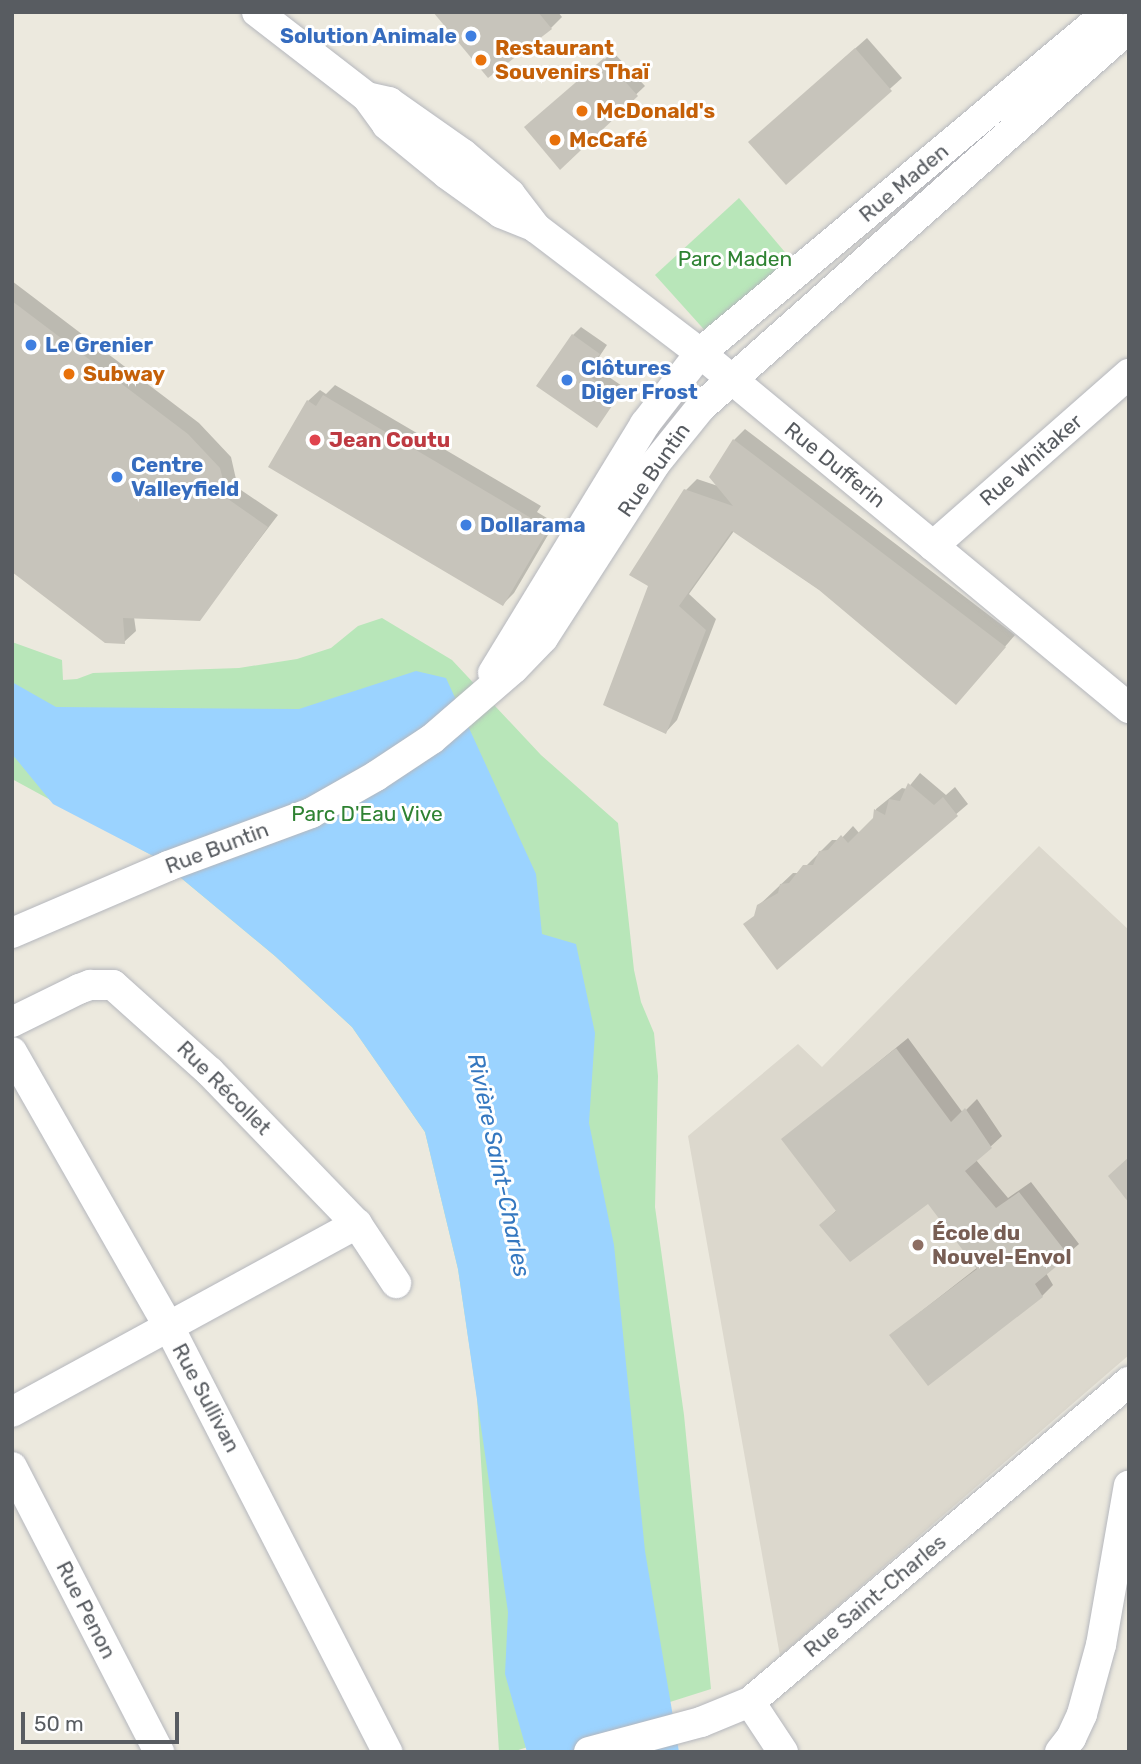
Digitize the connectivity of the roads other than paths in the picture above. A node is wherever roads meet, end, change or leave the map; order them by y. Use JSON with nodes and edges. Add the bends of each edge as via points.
{"nodes":[{"id":1,"x":257,"y":12,"type":"edge"},
{"id":2,"x":1108,"y":12,"type":"edge"},
{"id":3,"x":1129,"y":28,"type":"edge"},
{"id":4,"x":700,"y":353,"type":"junction"},
{"id":5,"x":1129,"y":374,"type":"edge"},
{"id":6,"x":731,"y":380,"type":"junction"},
{"id":7,"x":933,"y":546,"type":"junction"},
{"id":8,"x":472,"y":703,"type":"junction"},
{"id":9,"x":1128,"y":707,"type":"edge"},
{"id":10,"x":12,"y":933,"type":"edge"},
{"id":11,"x":12,"y":1022,"type":"edge"},
{"id":12,"x":12,"y":1052,"type":"edge"},
{"id":13,"x":357,"y":1224,"type":"junction"},
{"id":14,"x":396,"y":1283,"type":"dead end"},
{"id":15,"x":169,"y":1327,"type":"junction"},
{"id":16,"x":1129,"y":1382,"type":"edge"},
{"id":17,"x":12,"y":1412,"type":"edge"},
{"id":18,"x":12,"y":1467,"type":"edge"},
{"id":19,"x":1129,"y":1485,"type":"edge"},
{"id":20,"x":750,"y":1702,"type":"junction"},
{"id":21,"x":1072,"y":1747,"type":"edge"},
{"id":22,"x":159,"y":1752,"type":"edge"},
{"id":23,"x":387,"y":1752,"type":"edge"},
{"id":24,"x":589,"y":1752,"type":"edge"},
{"id":25,"x":783,"y":1752,"type":"edge"}],
"edges":[{"from":1,"to":4,"type":"street","name":"Rue Dufferin","via":[[368,97],[387,125],[447,174],[501,214],[536,228]]},
{"from":2,"to":4,"type":"street","name":"Rue Maden"},
{"from":3,"to":6,"type":"street","name":"Rue Maden"},
{"from":4,"to":6,"type":"street","name":"Rue Dufferin"},
{"from":4,"to":8,"type":"street","name":"Rue Buntin","via":[[645,424]]},
{"from":5,"to":7,"type":"street","name":"Rue Whitaker"},
{"from":6,"to":7,"type":"street","name":"Rue Dufferin"},
{"from":6,"to":8,"type":"street","name":"Rue Buntin","via":[[676,435],[543,638]]},
{"from":7,"to":9,"type":"street","name":"Rue Dufferin"},
{"from":8,"to":10,"type":"street","name":"Rue Buntin","via":[[432,739],[311,813],[168,866]]},
{"from":11,"to":13,"type":"street","name":"Rue Récollet","via":[[79,989],[113,985],[210,1072]]},
{"from":12,"to":15,"type":"street","name":"Rue Sullivan"},
{"from":13,"to":14,"type":"street","name":"Rue Récollet"},
{"from":13,"to":15,"type":"street"},
{"from":15,"to":17,"type":"street"},
{"from":15,"to":23,"type":"street","name":"Rue Sullivan"},
{"from":16,"to":20,"type":"street","name":"Rue Saint-Charles"},
{"from":18,"to":22,"type":"street","name":"Rue Penon"},
{"from":19,"to":21,"type":"street","via":[[1101,1645]]},
{"from":20,"to":24,"type":"street","name":"Rue Saint-Charles","via":[[701,1722]]},
{"from":20,"to":25,"type":"street"}]}
